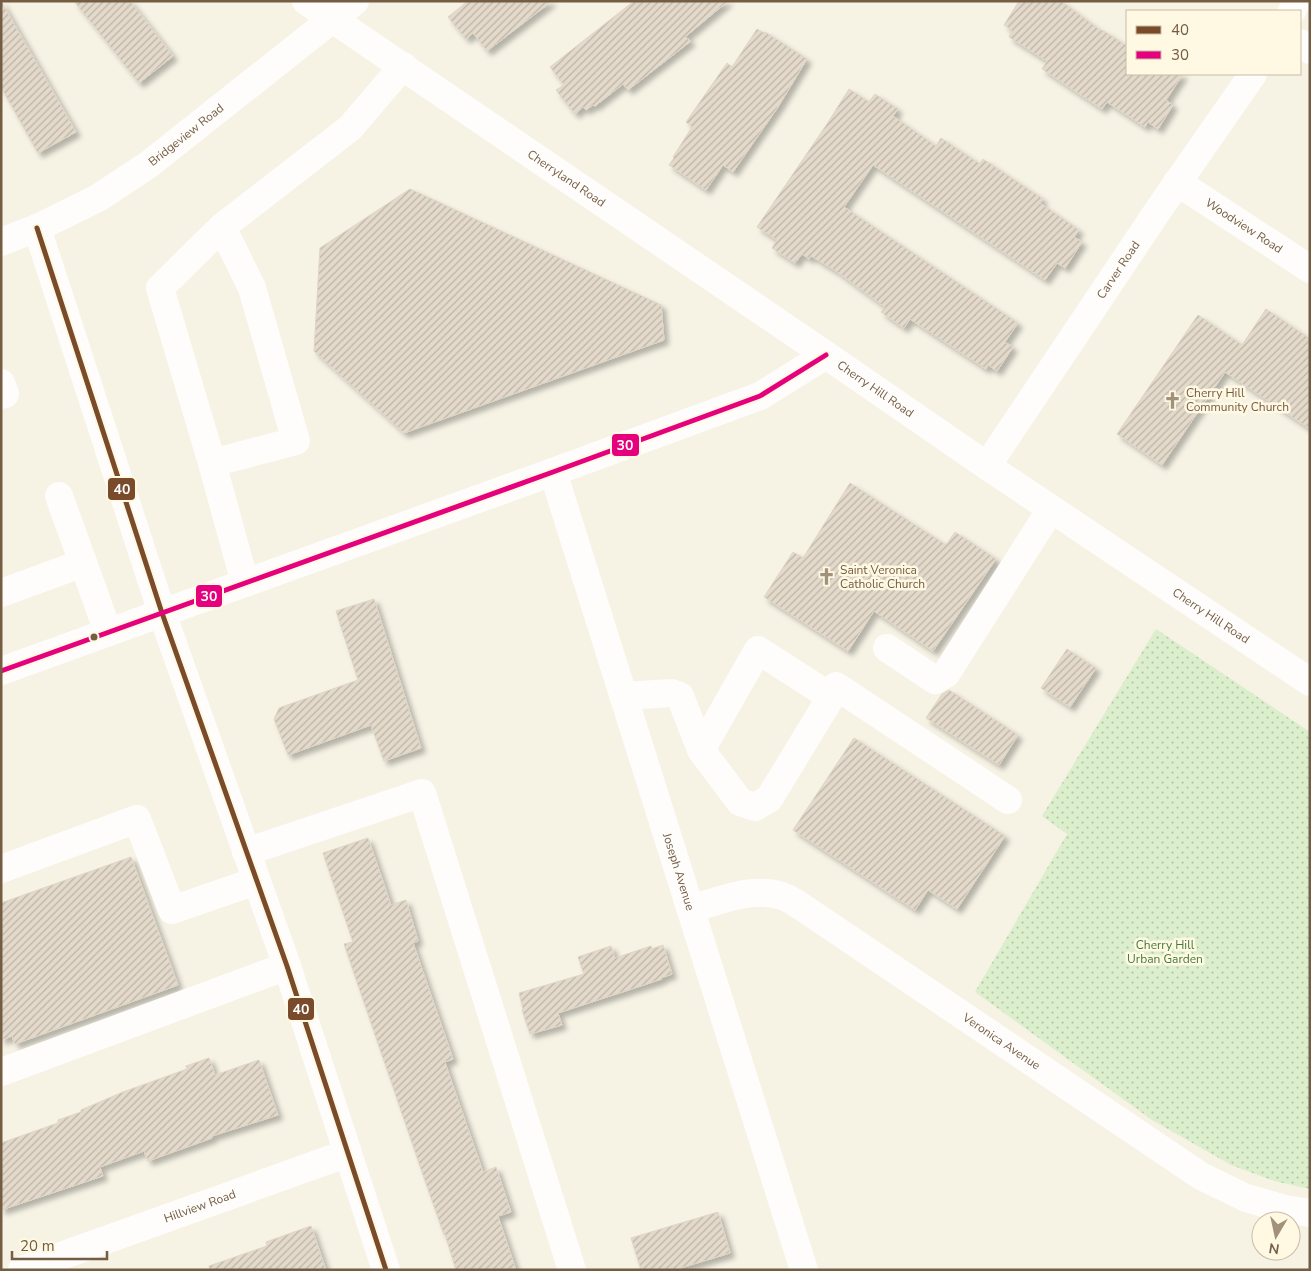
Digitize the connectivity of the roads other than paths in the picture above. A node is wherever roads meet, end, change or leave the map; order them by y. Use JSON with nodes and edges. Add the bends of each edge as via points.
{"nodes":[{"id":1,"x":306,"y":1,"type":"edge"},
{"id":2,"x":355,"y":1,"type":"edge"},
{"id":3,"x":331,"y":20,"type":"junction"},
{"id":4,"x":403,"y":66,"type":"junction"},
{"id":5,"x":1252,"y":75,"type":"edge"},
{"id":6,"x":1178,"y":182,"type":"junction"},
{"id":7,"x":222,"y":227,"type":"junction"},
{"id":8,"x":37,"y":228,"type":"junction"},
{"id":9,"x":1,"y":242,"type":"edge"},
{"id":10,"x":1310,"y":269,"type":"edge"},
{"id":11,"x":826,"y":355,"type":"junction"},
{"id":12,"x":1,"y":384,"type":"edge"},
{"id":13,"x":1,"y":395,"type":"edge"},
{"id":14,"x":212,"y":463,"type":"junction"},
{"id":15,"x":987,"y":466,"type":"junction"},
{"id":16,"x":552,"y":472,"type":"junction"},
{"id":17,"x":59,"y":496,"type":"dead end"},
{"id":18,"x":1051,"y":509,"type":"junction"},
{"id":19,"x":83,"y":564,"type":"junction"},
{"id":20,"x":244,"y":583,"type":"junction"},
{"id":21,"x":1,"y":593,"type":"edge"},
{"id":22,"x":162,"y":612,"type":"junction"},
{"id":23,"x":108,"y":632,"type":"junction"},
{"id":24,"x":887,"y":648,"type":"dead end"},
{"id":25,"x":1,"y":671,"type":"edge"},
{"id":26,"x":1310,"y":682,"type":"edge"},
{"id":27,"x":623,"y":696,"type":"junction"},
{"id":28,"x":831,"y":697,"type":"junction"},
{"id":29,"x":701,"y":750,"type":"junction"},
{"id":30,"x":1008,"y":800,"type":"dead end"},
{"id":31,"x":246,"y":852,"type":"junction"},
{"id":32,"x":1,"y":869,"type":"edge"},
{"id":33,"x":256,"y":881,"type":"junction"},
{"id":34,"x":690,"y":909,"type":"junction"},
{"id":35,"x":286,"y":966,"type":"junction"},
{"id":36,"x":1,"y":1072,"type":"edge"},
{"id":37,"x":348,"y":1152,"type":"junction"},
{"id":38,"x":1310,"y":1213,"type":"edge"},
{"id":39,"x":22,"y":1270,"type":"edge"},
{"id":40,"x":386,"y":1270,"type":"edge"},
{"id":41,"x":572,"y":1270,"type":"edge"},
{"id":42,"x":804,"y":1270,"type":"edge"}],
"edges":[{"from":1,"to":3,"type":"street","name":"Cherryland Road"},
{"from":2,"to":3,"type":"street","name":"Bridgeview Road"},
{"from":3,"to":4,"type":"street","name":"Cherryland Road"},
{"from":3,"to":8,"type":"street","name":"Bridgeview Road","via":[[148,165],[98,198]]},
{"from":4,"to":7,"type":"street","via":[[350,128]]},
{"from":4,"to":11,"type":"street","name":"Cherryland Road"},
{"from":5,"to":6,"type":"street","name":"Carver Road"},
{"from":6,"to":10,"type":"street","name":"Woodview Road"},
{"from":6,"to":15,"type":"street","name":"Carver Road"},
{"from":7,"to":14,"type":"street","via":[[160,288]]},
{"from":7,"to":14,"type":"street","via":[[252,288],[296,441]]},
{"from":8,"to":9,"type":"street","name":"Bridgeview Road"},
{"from":8,"to":22,"type":"street"},
{"from":11,"to":15,"type":"street","name":"Cherry Hill Road"},
{"from":11,"to":16,"type":"street","name":"Cherry Hill Road","via":[[760,396]]},
{"from":12,"to":13,"type":"street","via":[[5,394]]},
{"from":14,"to":20,"type":"street"},
{"from":15,"to":18,"type":"street","name":"Cherry Hill Road"},
{"from":16,"to":20,"type":"street","name":"Cherry Hill Road"},
{"from":16,"to":27,"type":"street","name":"Joseph Avenue"},
{"from":17,"to":19,"type":"street"},
{"from":18,"to":24,"type":"street","via":[[946,674],[935,680]]},
{"from":18,"to":26,"type":"street","name":"Cherry Hill Road"},
{"from":19,"to":21,"type":"street"},
{"from":19,"to":23,"type":"street"},
{"from":20,"to":22,"type":"street","name":"Cherry Hill Road"},
{"from":22,"to":23,"type":"street","name":"Cherry Hill Road"},
{"from":22,"to":31,"type":"street"},
{"from":23,"to":25,"type":"street","name":"Cherry Hill Road"},
{"from":27,"to":29,"type":"street","via":[[672,693],[680,696]]},
{"from":27,"to":34,"type":"street","name":"Joseph Avenue"},
{"from":28,"to":29,"type":"street","via":[[758,650]]},
{"from":28,"to":29,"type":"street","via":[[769,799],[755,807],[740,802]]},
{"from":28,"to":30,"type":"street","via":[[836,686]]},
{"from":31,"to":33,"type":"street"},
{"from":31,"to":41,"type":"street","via":[[422,793]]},
{"from":32,"to":33,"type":"street","via":[[137,819],[172,910]]},
{"from":33,"to":35,"type":"street"},
{"from":34,"to":38,"type":"street","name":"Veronica Avenue","via":[[746,893],[763,892],[799,904],[1201,1176],[1246,1198]]},
{"from":34,"to":42,"type":"street","name":"Joseph Avenue"},
{"from":35,"to":36,"type":"street"},
{"from":35,"to":37,"type":"street"},
{"from":37,"to":39,"type":"street","name":"Hillview Road"},
{"from":37,"to":40,"type":"street"}]}
